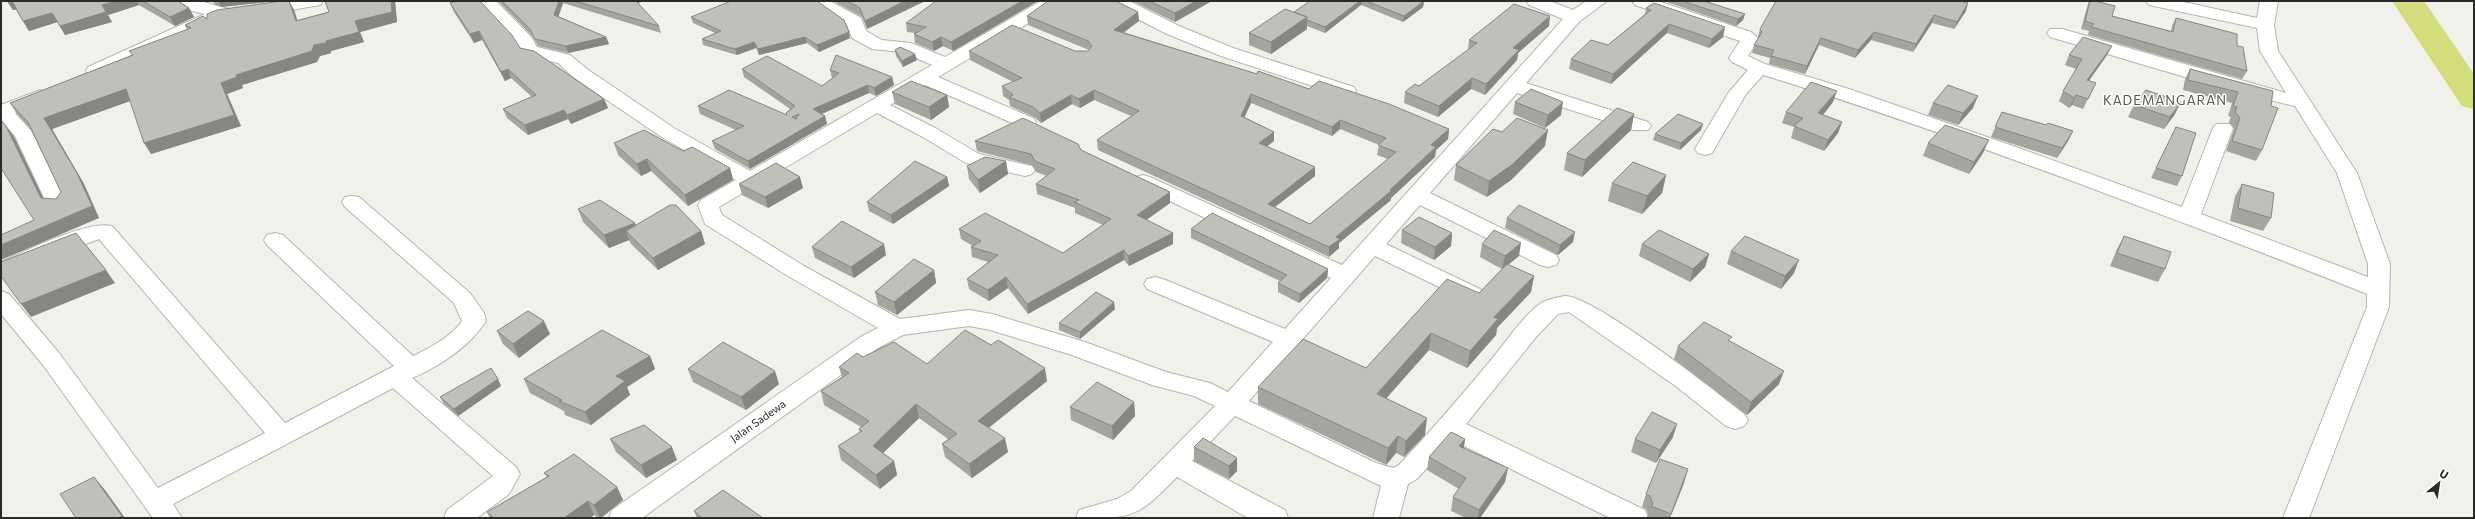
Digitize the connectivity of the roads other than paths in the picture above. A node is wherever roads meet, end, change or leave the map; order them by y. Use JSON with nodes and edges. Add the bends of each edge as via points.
{"nodes":[{"id":1,"x":188,"y":1,"type":"edge"},
{"id":2,"x":314,"y":1,"type":"edge"},
{"id":3,"x":486,"y":1,"type":"edge"},
{"id":4,"x":818,"y":1,"type":"edge"},
{"id":5,"x":1053,"y":1,"type":"edge"},
{"id":6,"x":1116,"y":1,"type":"edge"},
{"id":7,"x":1535,"y":1,"type":"edge"},
{"id":8,"x":1598,"y":1,"type":"edge"},
{"id":9,"x":1642,"y":1,"type":"edge"},
{"id":10,"x":2155,"y":1,"type":"edge"},
{"id":11,"x":2269,"y":1,"type":"edge"},
{"id":12,"x":219,"y":14,"type":"junction"},
{"id":13,"x":1574,"y":17,"type":"junction"},
{"id":14,"x":1011,"y":25,"type":"junction"},
{"id":15,"x":2265,"y":25,"type":"junction"},
{"id":16,"x":2056,"y":33,"type":"dead end"},
{"id":17,"x":1032,"y":34,"type":"edge"},
{"id":18,"x":945,"y":64,"type":"junction"},
{"id":19,"x":1759,"y":68,"type":"junction"},
{"id":20,"x":923,"y":77,"type":"junction"},
{"id":21,"x":80,"y":78,"type":"edge"},
{"id":22,"x":1514,"y":85,"type":"junction"},
{"id":23,"x":59,"y":88,"type":"edge"},
{"id":24,"x":1361,"y":96,"type":"edge"},
{"id":25,"x":2301,"y":102,"type":"junction"},
{"id":26,"x":875,"y":105,"type":"junction"},
{"id":27,"x":2,"y":111,"type":"edge"},
{"id":28,"x":1026,"y":122,"type":"edge"},
{"id":29,"x":1642,"y":126,"type":"dead end"},
{"id":30,"x":2223,"y":128,"type":"dead end"},
{"id":31,"x":1705,"y":150,"type":"dead end"},
{"id":32,"x":1025,"y":170,"type":"dead end"},
{"id":33,"x":1125,"y":172,"type":"edge"},
{"id":34,"x":749,"y":179,"type":"junction"},
{"id":35,"x":1427,"y":199,"type":"junction"},
{"id":36,"x":352,"y":202,"type":"dead end"},
{"id":37,"x":57,"y":204,"type":"edge"},
{"id":38,"x":2189,"y":217,"type":"junction"},
{"id":39,"x":275,"y":240,"type":"dead end"},
{"id":40,"x":1380,"y":249,"type":"junction"},
{"id":41,"x":1548,"y":260,"type":"dead end"},
{"id":42,"x":1,"y":270,"type":"edge"},
{"id":43,"x":1346,"y":276,"type":"junction"},
{"id":44,"x":1155,"y":284,"type":"dead end"},
{"id":45,"x":2378,"y":290,"type":"junction"},
{"id":46,"x":1474,"y":295,"type":"edge"},
{"id":47,"x":1,"y":299,"type":"edge"},
{"id":48,"x":897,"y":328,"type":"junction"},
{"id":49,"x":1289,"y":340,"type":"junction"},
{"id":50,"x":404,"y":373,"type":"junction"},
{"id":51,"x":1232,"y":404,"type":"junction"},
{"id":52,"x":1735,"y":420,"type":"dead end"},
{"id":53,"x":1449,"y":427,"type":"junction"},
{"id":54,"x":280,"y":435,"type":"junction"},
{"id":55,"x":1175,"y":464,"type":"junction"},
{"id":56,"x":1396,"y":478,"type":"junction"},
{"id":57,"x":161,"y":510,"type":"edge"},
{"id":58,"x":1105,"y":515,"type":"edge"},
{"id":59,"x":626,"y":517,"type":"edge"},
{"id":60,"x":457,"y":518,"type":"edge"},
{"id":61,"x":1275,"y":518,"type":"edge"},
{"id":62,"x":1386,"y":518,"type":"edge"},
{"id":63,"x":1635,"y":518,"type":"edge"},
{"id":64,"x":2296,"y":518,"type":"edge"}],
"edges":[{"from":1,"to":12,"type":"street"},
{"from":2,"to":12,"type":"street","via":[[253,12]]},
{"from":3,"to":34,"type":"street","via":[[526,41],[531,52],[564,59],[580,73],[667,132]]},
{"from":4,"to":18,"type":"street","via":[[855,22],[858,34],[878,45],[905,47]]},
{"from":5,"to":14,"type":"street"},
{"from":6,"to":24,"type":"street","via":[[1173,30],[1227,52]]},
{"from":7,"to":13,"type":"street"},
{"from":8,"to":13,"type":"street"},
{"from":9,"to":19,"type":"street","via":[[1745,36],[1750,39],[1738,58]]},
{"from":10,"to":15,"type":"street"},
{"from":11,"to":15,"type":"street"},
{"from":12,"to":21,"type":"street"},
{"from":13,"to":22,"type":"street"},
{"from":14,"to":17,"type":"street"},
{"from":14,"to":18,"type":"street"},
{"from":15,"to":25,"type":"street","via":[[2269,51]]},
{"from":16,"to":25,"type":"street","via":[[2246,89]]},
{"from":18,"to":20,"type":"street"},
{"from":19,"to":31,"type":"street","via":[[1738,92]]},
{"from":19,"to":38,"type":"street","via":[[1864,101]]},
{"from":20,"to":26,"type":"street"},
{"from":20,"to":28,"type":"street"},
{"from":22,"to":29,"type":"street"},
{"from":22,"to":35,"type":"street","via":[[1459,134]]},
{"from":23,"to":27,"type":"street"},
{"from":25,"to":45,"type":"street","via":[[2347,173],[2378,264]]},
{"from":26,"to":32,"type":"street","via":[[930,133],[973,159]]},
{"from":26,"to":34,"type":"street"},
{"from":27,"to":37,"type":"street","via":[[24,134]]},
{"from":30,"to":38,"type":"street"},
{"from":33,"to":43,"type":"street"},
{"from":34,"to":48,"type":"street","via":[[708,205],[713,219],[796,271]]},
{"from":35,"to":40,"type":"street"},
{"from":35,"to":41,"type":"street","via":[[1446,211]]},
{"from":36,"to":50,"type":"street","via":[[462,298],[472,313],[474,321],[467,332],[451,346]]},
{"from":38,"to":45,"type":"street"},
{"from":39,"to":50,"type":"street"},
{"from":40,"to":43,"type":"street"},
{"from":40,"to":46,"type":"street"},
{"from":42,"to":54,"type":"street","via":[[91,233],[104,231]]},
{"from":43,"to":49,"type":"street"},
{"from":44,"to":49,"type":"street"},
{"from":45,"to":64,"type":"street","via":[[2378,307]]},
{"from":47,"to":57,"type":"street","via":[[51,359]]},
{"from":48,"to":51,"type":"street","name":"Jalan Sadewa","via":[[943,319],[969,318],[992,322],[1077,348],[1161,379],[1201,389]]},
{"from":48,"to":59,"type":"street","name":"Jalan Sadewa","via":[[870,342]]},
{"from":49,"to":51,"type":"street"},
{"from":50,"to":54,"type":"street"},
{"from":50,"to":60,"type":"street","via":[[507,474],[500,487]]},
{"from":51,"to":55,"type":"street"},
{"from":51,"to":56,"type":"street","name":"Jalan Sadewa","via":[[1367,470],[1383,477]]},
{"from":52,"to":53,"type":"street","via":[[1686,381],[1612,330],[1576,306],[1565,304],[1550,308],[1528,330]]},
{"from":53,"to":56,"type":"street","via":[[1408,472]]},
{"from":53,"to":63,"type":"street"},
{"from":54,"to":57,"type":"street"},
{"from":55,"to":58,"type":"street","via":[[1140,498]]},
{"from":55,"to":61,"type":"street"},
{"from":56,"to":62,"type":"street"}]}
